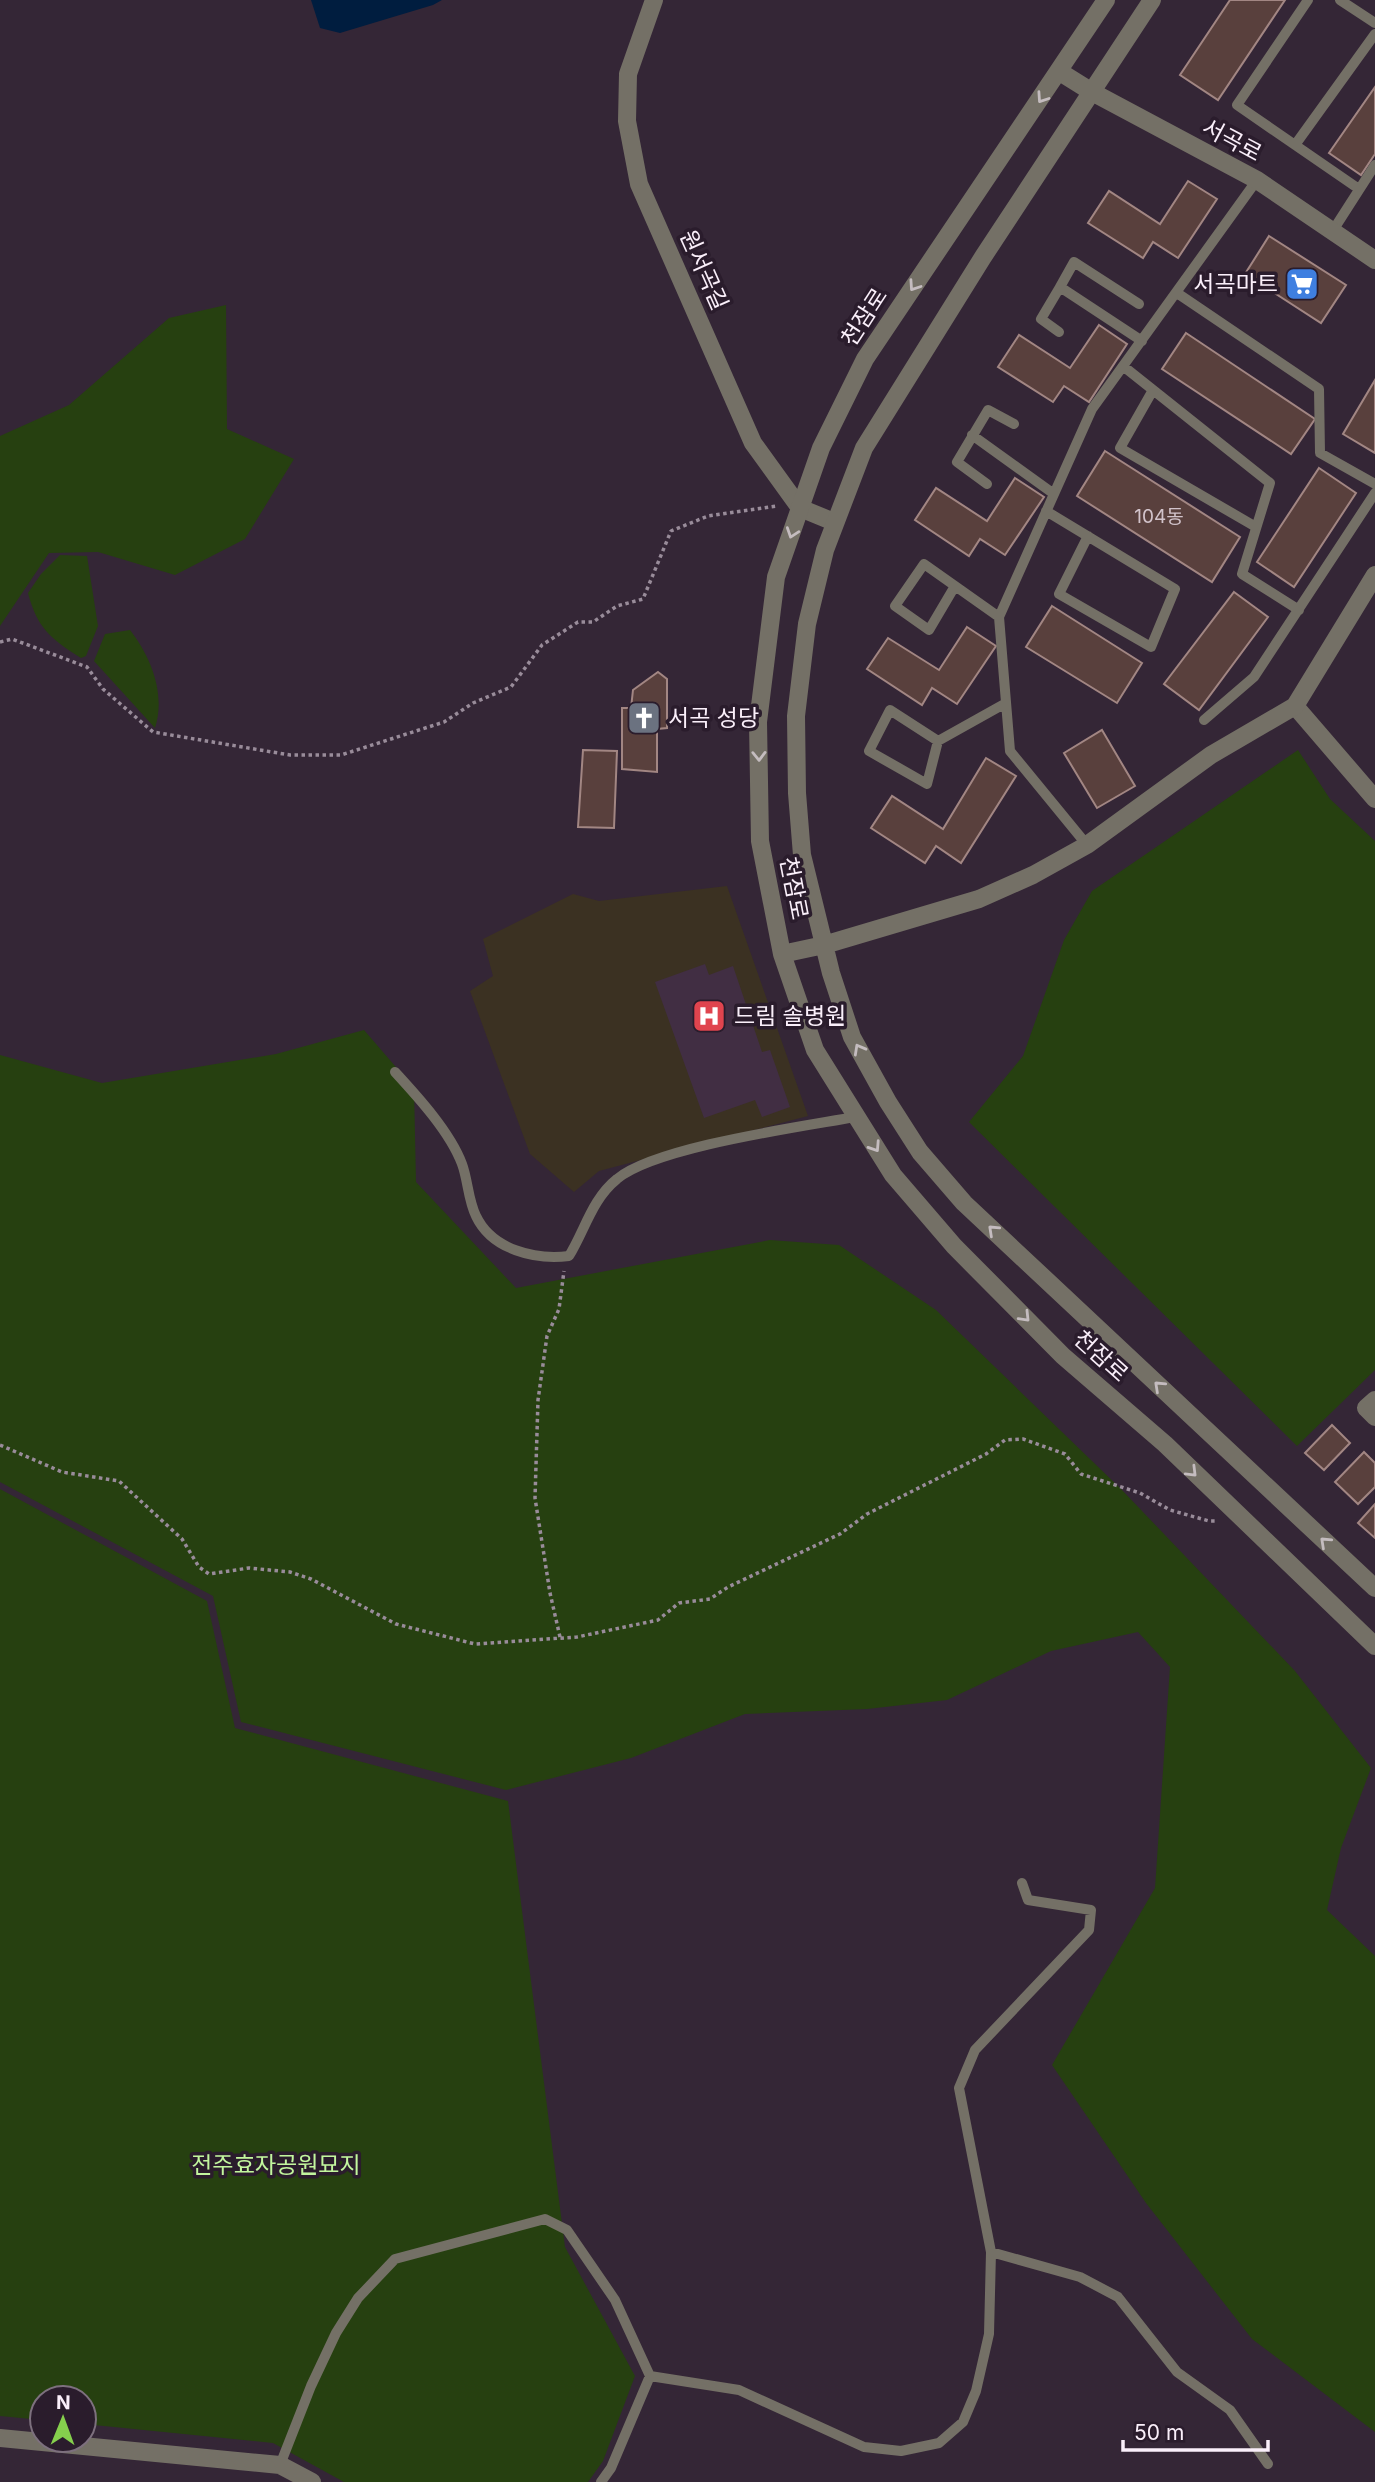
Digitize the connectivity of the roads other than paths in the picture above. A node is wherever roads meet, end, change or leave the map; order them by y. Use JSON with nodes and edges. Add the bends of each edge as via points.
{"nodes":[{"id":1,"x":654,"y":0,"type":"edge"},
{"id":2,"x":1106,"y":0,"type":"edge"},
{"id":3,"x":1152,"y":0,"type":"edge"},
{"id":4,"x":1308,"y":0,"type":"edge"},
{"id":5,"x":1340,"y":0,"type":"edge"},
{"id":6,"x":1375,"y":23,"type":"edge"},
{"id":7,"x":1375,"y":34,"type":"edge"},
{"id":8,"x":1060,"y":72,"type":"junction"},
{"id":9,"x":1092,"y":92,"type":"junction"},
{"id":10,"x":1295,"y":145,"type":"junction"},
{"id":11,"x":1375,"y":165,"type":"edge"},
{"id":12,"x":1257,"y":180,"type":"junction"},
{"id":13,"x":1359,"y":189,"type":"junction"},
{"id":14,"x":1332,"y":232,"type":"junction"},
{"id":15,"x":1375,"y":260,"type":"edge"},
{"id":16,"x":1060,"y":287,"type":"junction"},
{"id":17,"x":1177,"y":293,"type":"junction"},
{"id":18,"x":1139,"y":304,"type":"dead end"},
{"id":19,"x":1059,"y":331,"type":"dead end"},
{"id":20,"x":1142,"y":341,"type":"junction"},
{"id":21,"x":1124,"y":366,"type":"junction"},
{"id":22,"x":1153,"y":390,"type":"junction"},
{"id":23,"x":1014,"y":424,"type":"dead end"},
{"id":24,"x":972,"y":435,"type":"junction"},
{"id":25,"x":987,"y":484,"type":"dead end"},
{"id":26,"x":1375,"y":484,"type":"edge"},
{"id":27,"x":1375,"y":493,"type":"edge"},
{"id":28,"x":1054,"y":494,"type":"junction"},
{"id":29,"x":797,"y":504,"type":"junction"},
{"id":30,"x":1046,"y":511,"type":"junction"},
{"id":31,"x":834,"y":522,"type":"junction"},
{"id":32,"x":1256,"y":527,"type":"junction"},
{"id":33,"x":1087,"y":536,"type":"junction"},
{"id":34,"x":1375,"y":575,"type":"edge"},
{"id":35,"x":955,"y":586,"type":"junction"},
{"id":36,"x":1299,"y":610,"type":"junction"},
{"id":37,"x":999,"y":617,"type":"junction"},
{"id":38,"x":1006,"y":703,"type":"junction"},
{"id":39,"x":1295,"y":706,"type":"junction"},
{"id":40,"x":1204,"y":720,"type":"dead end"},
{"id":41,"x":938,"y":741,"type":"junction"},
{"id":42,"x":1375,"y":799,"type":"edge"},
{"id":43,"x":1087,"y":845,"type":"junction"},
{"id":44,"x":824,"y":945,"type":"junction"},
{"id":45,"x":782,"y":954,"type":"junction"},
{"id":46,"x":395,"y":1072,"type":"dead end"},
{"id":47,"x":855,"y":1117,"type":"junction"},
{"id":48,"x":1375,"y":1400,"type":"edge"},
{"id":49,"x":1375,"y":1417,"type":"edge"},
{"id":50,"x":1375,"y":1588,"type":"edge"},
{"id":51,"x":1375,"y":1646,"type":"edge"},
{"id":52,"x":1022,"y":1883,"type":"dead end"},
{"id":53,"x":991,"y":2252,"type":"junction"},
{"id":54,"x":650,"y":2376,"type":"junction"},
{"id":55,"x":0,"y":2438,"type":"edge"},
{"id":56,"x":280,"y":2465,"type":"junction"},
{"id":57,"x":1268,"y":2465,"type":"dead end"},
{"id":58,"x":312,"y":2482,"type":"edge"},
{"id":59,"x":601,"y":2482,"type":"edge"}],
"edges":[{"from":1,"to":29,"type":"street","name":"원서곡길","via":[[628,74],[627,121],[639,184],[753,443]]},
{"from":2,"to":8,"type":"street","name":"천잠로"},
{"from":3,"to":9,"type":"street","name":"천잠로"},
{"from":4,"to":10,"type":"lane","via":[[1237,105]]},
{"from":5,"to":6,"type":"lane"},
{"from":7,"to":10,"type":"lane"},
{"from":8,"to":9,"type":"street","name":"서곡로"},
{"from":8,"to":29,"type":"street","name":"천잠로","one_way":true,"via":[[864,359]]},
{"from":9,"to":12,"type":"street","name":"서곡로"},
{"from":9,"to":31,"type":"street","name":"천잠로","via":[[864,448]]},
{"from":10,"to":13,"type":"lane"},
{"from":11,"to":13,"type":"lane"},
{"from":12,"to":14,"type":"street","name":"서곡로"},
{"from":12,"to":17,"type":"lane"},
{"from":13,"to":14,"type":"lane"},
{"from":14,"to":15,"type":"street","name":"서곡로"},
{"from":16,"to":18,"type":"lane","via":[[1074,262]]},
{"from":16,"to":19,"type":"lane","via":[[1041,319]]},
{"from":16,"to":20,"type":"lane"},
{"from":17,"to":20,"type":"lane"},
{"from":17,"to":26,"type":"lane","via":[[1319,389],[1320,453]]},
{"from":20,"to":21,"type":"lane"},
{"from":21,"to":22,"type":"lane"},
{"from":21,"to":28,"type":"lane","via":[[1092,409]]},
{"from":22,"to":32,"type":"lane","via":[[1270,483]]},
{"from":22,"to":32,"type":"lane","via":[[1121,448]]},
{"from":23,"to":24,"type":"lane","via":[[988,410]]},
{"from":24,"to":25,"type":"lane","via":[[957,462]]},
{"from":24,"to":28,"type":"lane"},
{"from":27,"to":36,"type":"lane"},
{"from":28,"to":30,"type":"lane"},
{"from":29,"to":31,"type":"street"},
{"from":29,"to":45,"type":"street","name":"천잠로","one_way":true,"via":[[776,577],[758,722],[760,841]]},
{"from":30,"to":33,"type":"lane"},
{"from":30,"to":37,"type":"lane"},
{"from":31,"to":44,"type":"street","name":"천잠로","via":[[807,624],[796,716],[802,855]]},
{"from":32,"to":36,"type":"lane","via":[[1242,574]]},
{"from":33,"to":33,"type":"lane","via":[[1175,589],[1151,647],[1059,594]]},
{"from":34,"to":39,"type":"street"},
{"from":35,"to":35,"type":"lane","via":[[924,564],[895,606],[929,630]]},
{"from":35,"to":37,"type":"lane"},
{"from":36,"to":40,"type":"lane","via":[[1254,677]]},
{"from":37,"to":38,"type":"lane"},
{"from":38,"to":41,"type":"lane"},
{"from":38,"to":43,"type":"lane","via":[[1010,751]]},
{"from":39,"to":42,"type":"street"},
{"from":39,"to":43,"type":"street","via":[[1211,755]]},
{"from":41,"to":41,"type":"lane","via":[[890,710],[869,751],[927,784]]},
{"from":43,"to":44,"type":"street","via":[[979,898]]},
{"from":44,"to":45,"type":"street"},
{"from":50,"to":44,"type":"street","name":"천잠로","one_way":true,"via":[[964,1203],[937,1172],[888,1102],[852,1037]]},
{"from":45,"to":47,"type":"street","name":"천잠로","via":[[815,1049]]},
{"from":46,"to":47,"type":"lane","via":[[421,1101],[461,1163],[476,1216],[491,1238],[537,1256],[569,1256],[592,1209],[615,1180],[636,1166],[741,1138]]},
{"from":47,"to":51,"type":"street","name":"천잠로","one_way":true,"via":[[893,1175],[954,1246],[1063,1356],[1165,1444]]},
{"from":48,"to":49,"type":"street","via":[[1366,1408]]},
{"from":52,"to":53,"type":"lane","via":[[1028,1900],[1091,1910],[1089,1930],[975,2050],[959,2088]]},
{"from":53,"to":54,"type":"lane","via":[[989,2334],[976,2390],[963,2421],[939,2443],[901,2451],[864,2447],[739,2390]]},
{"from":53,"to":57,"type":"lane","via":[[1080,2277],[1118,2297],[1177,2372],[1230,2410]]},
{"from":54,"to":56,"type":"lane","via":[[615,2300],[567,2230],[544,2219],[525,2223],[396,2259],[358,2298],[336,2333]]},
{"from":54,"to":59,"type":"lane"},
{"from":55,"to":56,"type":"street"},
{"from":56,"to":58,"type":"street"}]}
